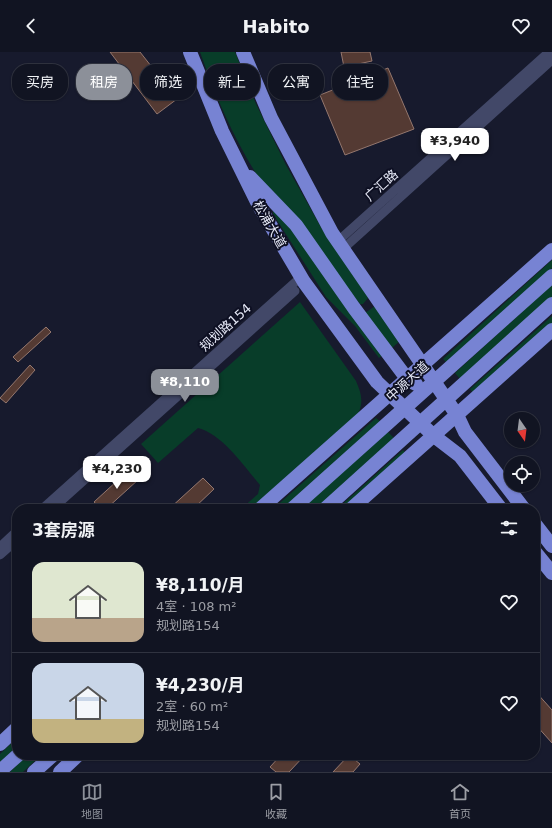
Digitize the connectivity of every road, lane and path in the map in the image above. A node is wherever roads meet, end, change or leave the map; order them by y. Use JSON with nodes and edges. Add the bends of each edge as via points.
{"nodes":[{"id":1,"x":190,"y":52,"type":"edge"},
{"id":2,"x":243,"y":52,"type":"edge"},
{"id":3,"x":549,"y":52,"type":"edge"},
{"id":4,"x":552,"y":60,"type":"edge"},
{"id":5,"x":239,"y":165,"type":"junction"},
{"id":6,"x":341,"y":245,"type":"junction"},
{"id":7,"x":552,"y":250,"type":"edge"},
{"id":8,"x":552,"y":276,"type":"edge"},
{"id":9,"x":303,"y":280,"type":"junction"},
{"id":10,"x":372,"y":292,"type":"junction"},
{"id":11,"x":552,"y":304,"type":"edge"},
{"id":12,"x":354,"y":308,"type":"junction"},
{"id":13,"x":552,"y":330,"type":"edge"},
{"id":14,"x":423,"y":366,"type":"junction"},
{"id":15,"x":408,"y":380,"type":"junction"},
{"id":16,"x":430,"y":385,"type":"junction"},
{"id":17,"x":391,"y":395,"type":"junction"},
{"id":18,"x":446,"y":399,"type":"junction"},
{"id":19,"x":404,"y":408,"type":"junction"},
{"id":20,"x":457,"y":415,"type":"junction"},
{"id":21,"x":420,"y":423,"type":"junction"},
{"id":22,"x":434,"y":436,"type":"junction"},
{"id":23,"x":48,"y":504,"type":"edge"},
{"id":24,"x":57,"y":504,"type":"edge"},
{"id":25,"x":266,"y":504,"type":"edge"},
{"id":26,"x":298,"y":504,"type":"edge"},
{"id":27,"x":331,"y":504,"type":"edge"},
{"id":28,"x":357,"y":504,"type":"edge"},
{"id":29,"x":497,"y":504,"type":"edge"},
{"id":30,"x":520,"y":504,"type":"edge"},
{"id":31,"x":540,"y":530,"type":"edge"},
{"id":32,"x":12,"y":535,"type":"edge"},
{"id":33,"x":12,"y":544,"type":"edge"},
{"id":34,"x":0,"y":546,"type":"edge"},
{"id":35,"x":552,"y":546,"type":"edge"},
{"id":36,"x":0,"y":555,"type":"edge"},
{"id":37,"x":540,"y":558,"type":"edge"},
{"id":38,"x":552,"y":573,"type":"edge"},
{"id":39,"x":12,"y":733,"type":"edge"},
{"id":40,"x":0,"y":744,"type":"edge"},
{"id":41,"x":12,"y":760,"type":"edge"},
{"id":42,"x":47,"y":760,"type":"edge"},
{"id":43,"x":73,"y":760,"type":"edge"},
{"id":44,"x":0,"y":771,"type":"edge"},
{"id":45,"x":34,"y":772,"type":"edge"},
{"id":46,"x":60,"y":772,"type":"edge"}],
"edges":[{"from":1,"to":5,"type":"highway","name":"松浦大道","via":[[222,131]]},
{"from":2,"to":6,"type":"highway","via":[[271,118],[312,198]]},
{"from":3,"to":6,"type":"street","name":"广汇路"},
{"from":4,"to":6,"type":"street","name":"广汇路"},
{"from":5,"to":9,"type":"highway","name":"松浦大道","via":[[258,204]]},
{"from":5,"to":12,"type":"highway","via":[[296,225]]},
{"from":6,"to":10,"type":"highway"},
{"from":7,"to":14,"type":"highway","name":"中源大道"},
{"from":8,"to":16,"type":"highway","name":"中源大道"},
{"from":9,"to":17,"type":"highway","name":"松浦大道","via":[[377,382]]},
{"from":9,"to":23,"type":"street","name":"规划路154"},
{"from":9,"to":24,"type":"street"},
{"from":10,"to":12,"type":"highway","via":[[369,306],[363,309]]},
{"from":10,"to":14,"type":"highway"},
{"from":11,"to":18,"type":"highway"},
{"from":12,"to":15,"type":"highway"},
{"from":13,"to":20,"type":"highway"},
{"from":14,"to":15,"type":"highway","name":"中源大道"},
{"from":14,"to":16,"type":"highway"},
{"from":15,"to":16,"type":"highway"},
{"from":15,"to":17,"type":"highway","name":"中源大道"},
{"from":16,"to":18,"type":"highway"},
{"from":16,"to":19,"type":"highway","name":"中源大道"},
{"from":17,"to":19,"type":"highway","name":"松浦大道"},
{"from":17,"to":25,"type":"highway","name":"中源大道"},
{"from":18,"to":20,"type":"highway"},
{"from":18,"to":21,"type":"highway"},
{"from":19,"to":21,"type":"highway","name":"松浦大道"},
{"from":19,"to":26,"type":"highway","name":"中源大道"},
{"from":20,"to":22,"type":"highway"},
{"from":20,"to":30,"type":"highway","via":[[465,432]]},
{"from":21,"to":22,"type":"highway","name":"松浦大道"},
{"from":21,"to":27,"type":"highway"},
{"from":22,"to":28,"type":"highway"},
{"from":22,"to":29,"type":"highway","name":"松浦大道","via":[[460,456]]},
{"from":31,"to":35,"type":"highway"},
{"from":32,"to":34,"type":"street"},
{"from":33,"to":36,"type":"street"},
{"from":37,"to":38,"type":"highway"},
{"from":39,"to":40,"type":"highway"},
{"from":41,"to":44,"type":"highway"},
{"from":42,"to":45,"type":"highway"},
{"from":43,"to":46,"type":"highway"}]}
